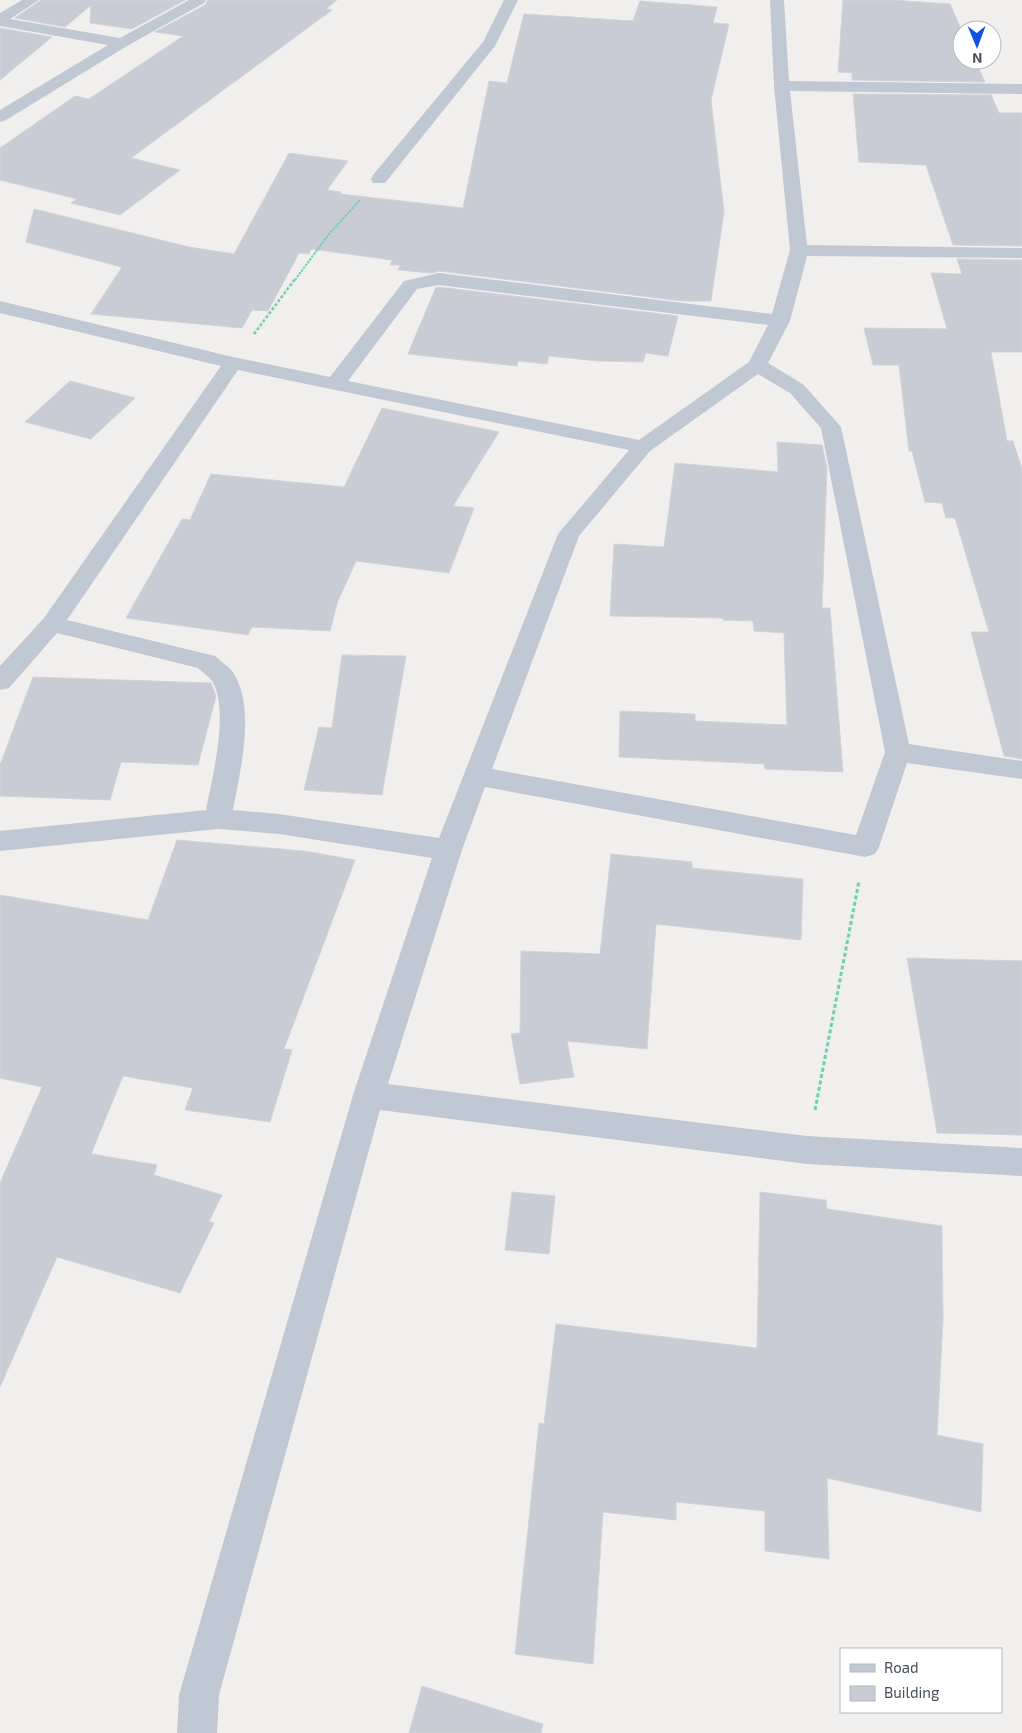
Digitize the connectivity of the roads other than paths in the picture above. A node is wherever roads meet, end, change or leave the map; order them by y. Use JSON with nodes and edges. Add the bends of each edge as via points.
{"nodes":[{"id":1,"x":32,"y":0,"type":"edge"},
{"id":2,"x":199,"y":0,"type":"edge"},
{"id":3,"x":512,"y":0,"type":"edge"},
{"id":4,"x":777,"y":0,"type":"edge"},
{"id":5,"x":0,"y":21,"type":"edge"},
{"id":6,"x":122,"y":42,"type":"junction"},
{"id":7,"x":782,"y":86,"type":"junction"},
{"id":8,"x":1022,"y":89,"type":"edge"},
{"id":9,"x":0,"y":118,"type":"edge"},
{"id":10,"x":379,"y":179,"type":"road end"},
{"id":11,"x":799,"y":250,"type":"junction"},
{"id":12,"x":1022,"y":253,"type":"edge"},
{"id":13,"x":0,"y":307,"type":"edge"},
{"id":14,"x":780,"y":321,"type":"junction"},
{"id":15,"x":232,"y":363,"type":"junction"},
{"id":16,"x":757,"y":364,"type":"junction"},
{"id":17,"x":335,"y":384,"type":"junction"},
{"id":18,"x":643,"y":447,"type":"junction"},
{"id":19,"x":52,"y":624,"type":"junction"},
{"id":20,"x":0,"y":682,"type":"edge"},
{"id":21,"x":898,"y":752,"type":"junction"},
{"id":22,"x":1022,"y":770,"type":"edge"},
{"id":23,"x":476,"y":776,"type":"junction"},
{"id":24,"x":218,"y":819,"type":"junction"},
{"id":25,"x":0,"y":841,"type":"edge"},
{"id":26,"x":448,"y":850,"type":"junction"},
{"id":27,"x":369,"y":1094,"type":"junction"},
{"id":28,"x":1022,"y":1162,"type":"edge"},
{"id":29,"x":197,"y":1733,"type":"edge"}],
"edges":[{"from":1,"to":5,"type":"street"},
{"from":2,"to":6,"type":"street"},
{"from":3,"to":10,"type":"street","via":[[490,42]]},
{"from":4,"to":7,"type":"street"},
{"from":5,"to":6,"type":"street"},
{"from":6,"to":9,"type":"street"},
{"from":7,"to":8,"type":"street"},
{"from":7,"to":11,"type":"street"},
{"from":11,"to":12,"type":"street"},
{"from":11,"to":14,"type":"street"},
{"from":13,"to":15,"type":"street"},
{"from":14,"to":16,"type":"street"},
{"from":14,"to":17,"type":"street","via":[[439,279],[411,285]]},
{"from":15,"to":17,"type":"street"},
{"from":15,"to":19,"type":"street"},
{"from":16,"to":18,"type":"street"},
{"from":16,"to":21,"type":"street","via":[[797,389],[831,427]]},
{"from":17,"to":18,"type":"street"},
{"from":18,"to":23,"type":"street","via":[[569,534]]},
{"from":19,"to":20,"type":"street"},
{"from":19,"to":24,"type":"street","via":[[206,662],[223,677],[230,700],[232,727]]},
{"from":21,"to":22,"type":"street"},
{"from":21,"to":23,"type":"street","via":[[865,847]]},
{"from":23,"to":26,"type":"street"},
{"from":24,"to":25,"type":"street"},
{"from":24,"to":26,"type":"street","via":[[279,824]]},
{"from":26,"to":27,"type":"street"},
{"from":27,"to":28,"type":"street","via":[[807,1150]]},
{"from":27,"to":29,"type":"street","via":[[199,1695]]}]}
